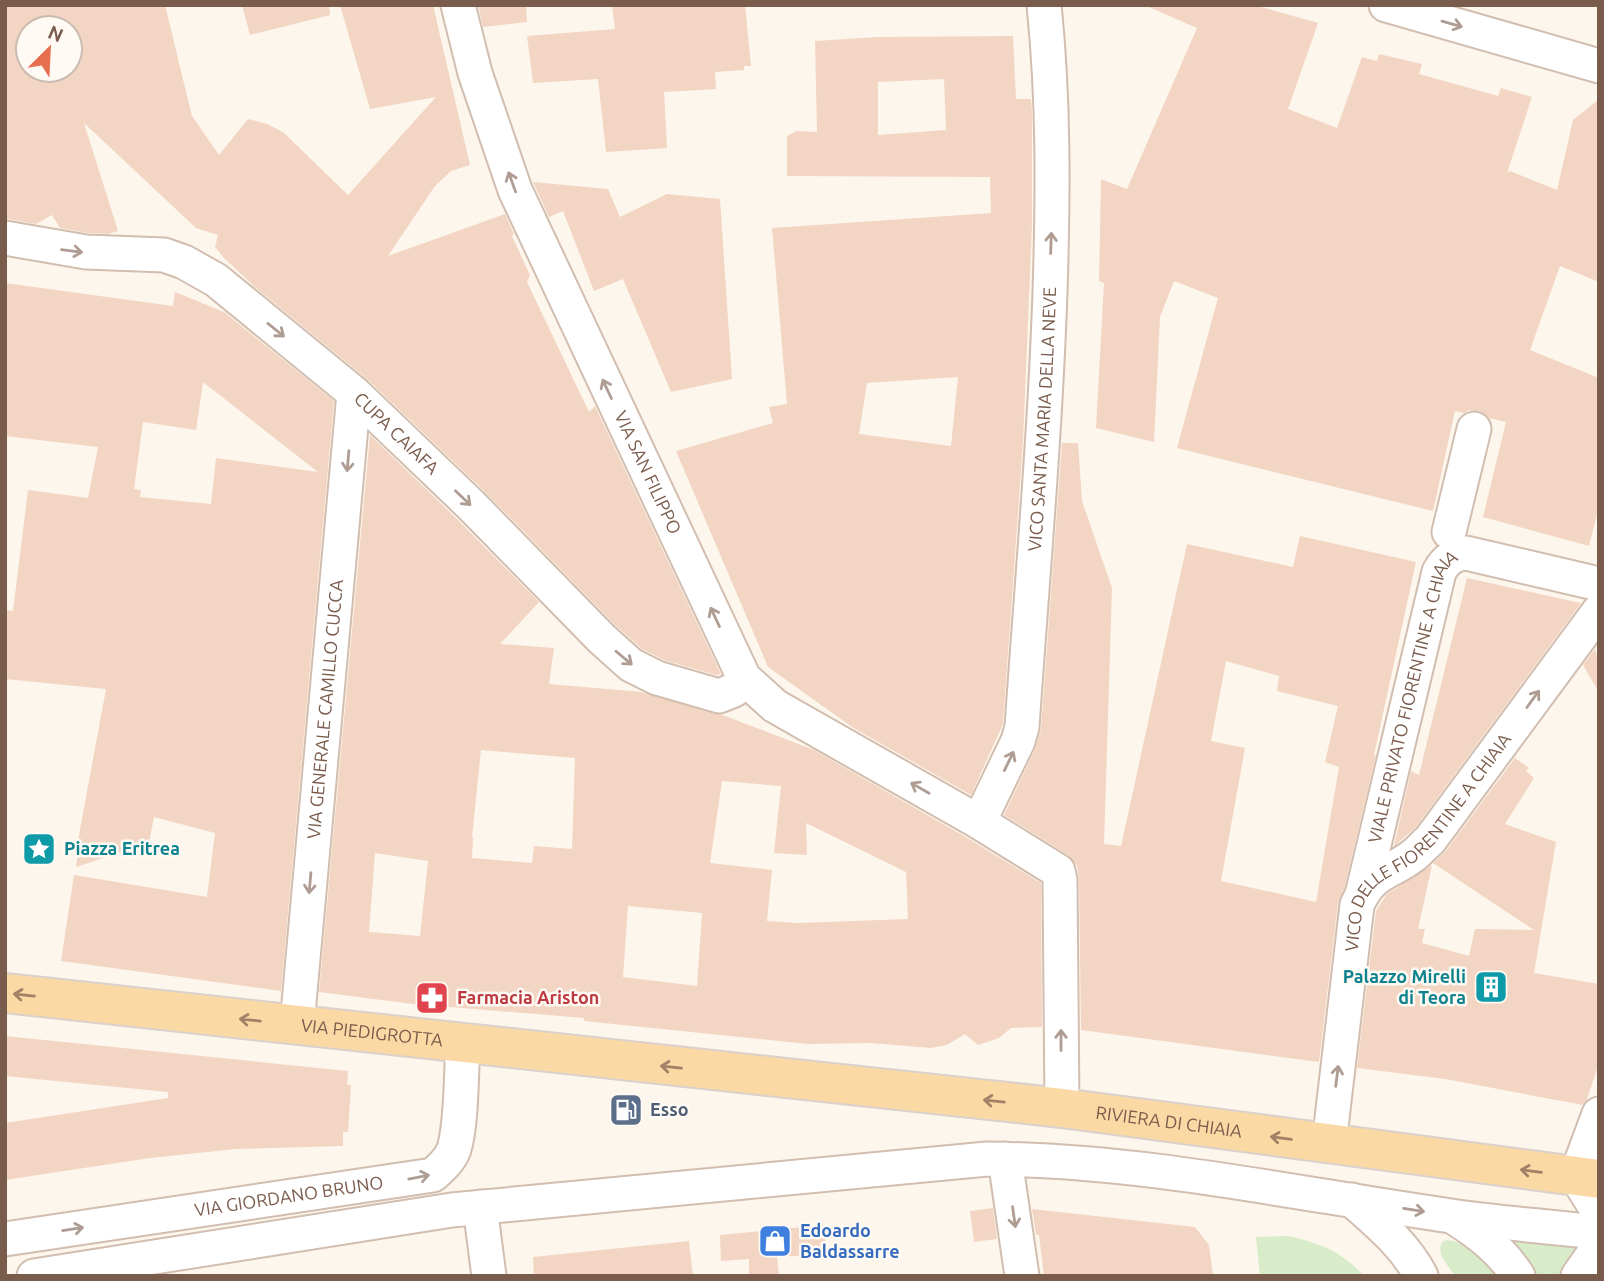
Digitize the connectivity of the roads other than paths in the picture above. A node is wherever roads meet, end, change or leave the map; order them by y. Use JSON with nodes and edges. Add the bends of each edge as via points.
{"nodes":[{"id":1,"x":458,"y":5,"type":"edge"},
{"id":2,"x":1044,"y":5,"type":"edge"},
{"id":3,"x":1386,"y":5,"type":"edge"},
{"id":4,"x":1599,"y":66,"type":"edge"},
{"id":5,"x":5,"y":238,"type":"edge"},
{"id":6,"x":354,"y":393,"type":"junction"},
{"id":7,"x":1474,"y":429,"type":"dead end"},
{"id":8,"x":1457,"y":542,"type":"junction"},
{"id":9,"x":1599,"y":584,"type":"edge"},
{"id":10,"x":1599,"y":611,"type":"edge"},
{"id":11,"x":744,"y":678,"type":"junction"},
{"id":12,"x":979,"y":822,"type":"junction"},
{"id":13,"x":1362,"y":895,"type":"junction"},
{"id":14,"x":5,"y":993,"type":"edge"},
{"id":15,"x":297,"y":1025,"type":"junction"},
{"id":16,"x":463,"y":1044,"type":"junction"},
{"id":17,"x":739,"y":1074,"type":"joint"},
{"id":18,"x":1062,"y":1108,"type":"junction"},
{"id":19,"x":1599,"y":1114,"type":"edge"},
{"id":20,"x":1329,"y":1144,"type":"junction"},
{"id":21,"x":1005,"y":1159,"type":"junction"},
{"id":22,"x":1588,"y":1178,"type":"edge"},
{"id":23,"x":1352,"y":1200,"type":"junction"},
{"id":24,"x":480,"y":1207,"type":"junction"},
{"id":25,"x":1599,"y":1213,"type":"edge"},
{"id":26,"x":1452,"y":1216,"type":"junction"},
{"id":27,"x":1599,"y":1232,"type":"edge"},
{"id":28,"x":5,"y":1239,"type":"edge"},
{"id":29,"x":1599,"y":1246,"type":"edge"},
{"id":30,"x":34,"y":1276,"type":"edge"},
{"id":31,"x":489,"y":1276,"type":"edge"},
{"id":32,"x":1022,"y":1276,"type":"edge"},
{"id":33,"x":1421,"y":1276,"type":"edge"},
{"id":34,"x":1518,"y":1276,"type":"edge"},
{"id":35,"x":1578,"y":1276,"type":"edge"}],
"edges":[{"from":11,"to":1,"type":"street","name":"VIA SAN FILIPPO","one_way":true,"via":[[515,190],[475,73]]},
{"from":12,"to":2,"type":"street","name":"VICO SANTA MARIA DELLA NEVE","one_way":true,"via":[[1022,727],[1047,378],[1053,194]]},
{"from":3,"to":4,"type":"street","one_way":true},
{"from":5,"to":6,"type":"street","name":"CUPA CAIAFA","one_way":true,"via":[[86,252],[152,253],[184,262],[216,280]]},
{"from":6,"to":11,"type":"street","name":"CUPA CAIAFA","one_way":true,"via":[[631,665],[657,678],[719,696],[734,690]]},
{"from":6,"to":15,"type":"street","name":"VIA GENERALE CAMILLO CUCCA","one_way":true},
{"from":7,"to":8,"type":"street"},
{"from":8,"to":9,"type":"street"},
{"from":8,"to":13,"type":"street","name":"VIALE PRIVATO FIORENTINE A CHIAIA","via":[[1439,572]]},
{"from":13,"to":10,"type":"street","name":"VICO DELLE FIORENTINE A CHIAIA","one_way":true,"via":[[1376,877],[1430,840]]},
{"from":12,"to":11,"type":"street","name":"VIA SAN FILIPPO","one_way":true,"via":[[775,706]]},
{"from":18,"to":12,"type":"street","name":"VIA SAN FILIPPO","one_way":true,"via":[[1059,875]]},
{"from":20,"to":13,"type":"street","name":"VICO DELLE FIORENTINE A CHIAIA","one_way":true,"via":[[1357,905]]},
{"from":15,"to":14,"type":"main road","name":"VIA PIEDIGROTTA","one_way":true},
{"from":15,"to":16,"type":"main road","name":"VIA PIEDIGROTTA"},
{"from":17,"to":16,"type":"main road","name":"VIA PIEDIGROTTA","one_way":true},
{"from":28,"to":16,"type":"street","name":"VIA GIORDANO BRUNO","one_way":true,"via":[[433,1174],[445,1164],[455,1143]]},
{"from":18,"to":17,"type":"main road","name":"RIVIERA DI CHIAIA","one_way":true},
{"from":20,"to":18,"type":"main road","name":"RIVIERA DI CHIAIA","one_way":true},
{"from":19,"to":22,"type":"street"},
{"from":22,"to":20,"type":"main road","name":"RIVIERA DI CHIAIA","one_way":true},
{"from":21,"to":23,"type":"street","via":[[1226,1181]]},
{"from":21,"to":24,"type":"street"},
{"from":21,"to":32,"type":"street","one_way":true},
{"from":22,"to":25,"type":"street"},
{"from":23,"to":26,"type":"street","one_way":true},
{"from":23,"to":33,"type":"street","via":[[1389,1232]]},
{"from":24,"to":30,"type":"street"},
{"from":24,"to":31,"type":"street"},
{"from":26,"to":27,"type":"street"},
{"from":26,"to":34,"type":"street","via":[[1481,1234]]},
{"from":29,"to":35,"type":"street"}]}
